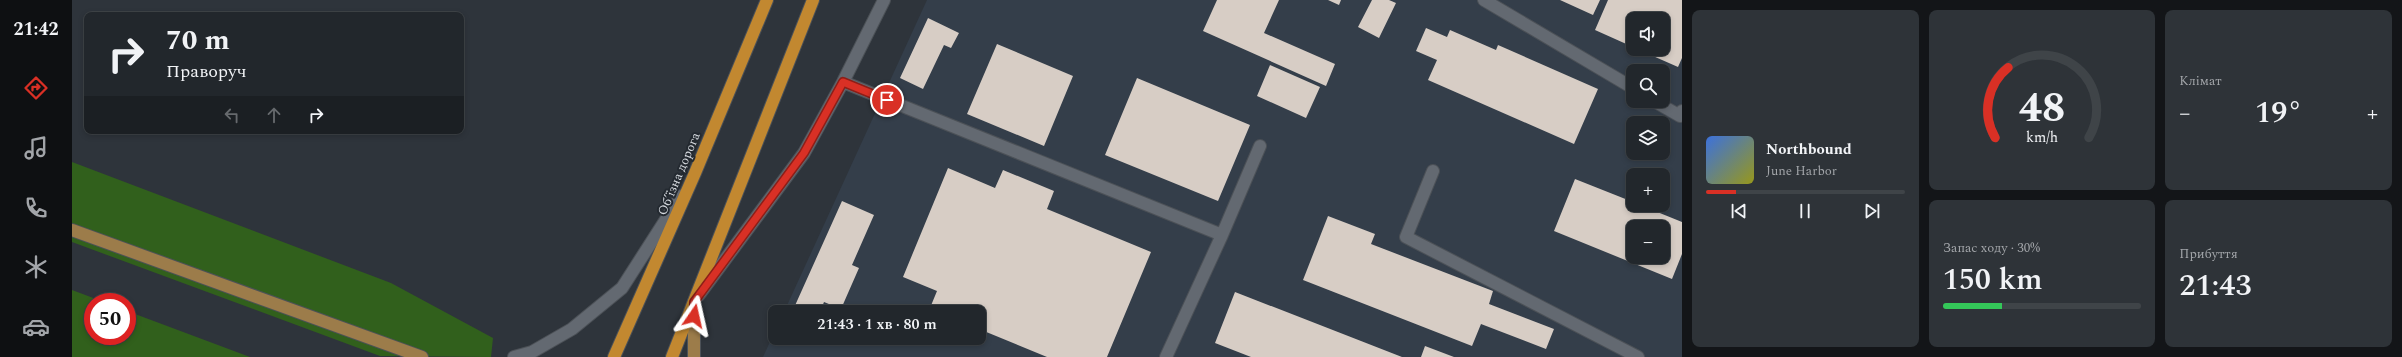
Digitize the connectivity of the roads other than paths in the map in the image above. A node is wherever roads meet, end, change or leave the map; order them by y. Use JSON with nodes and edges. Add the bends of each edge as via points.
{"nodes":[{"id":1,"x":767,"y":0,"type":"edge"},
{"id":2,"x":813,"y":0,"type":"edge"},
{"id":3,"x":884,"y":0,"type":"edge"},
{"id":4,"x":1484,"y":0,"type":"edge"},
{"id":5,"x":843,"y":82,"type":"junction"},
{"id":6,"x":1626,"y":84,"type":"edge"},
{"id":7,"x":1666,"y":108,"type":"edge"},
{"id":8,"x":1682,"y":111,"type":"edge"},
{"id":9,"x":1260,"y":146,"type":"dead end"},
{"id":10,"x":1433,"y":172,"type":"dead end"},
{"id":11,"x":696,"y":173,"type":"junction"},
{"id":12,"x":72,"y":230,"type":"edge"},
{"id":13,"x":1222,"y":234,"type":"junction"},
{"id":14,"x":694,"y":302,"type":"junction"},
{"id":15,"x":422,"y":357,"type":"edge"},
{"id":16,"x":514,"y":357,"type":"edge"},
{"id":17,"x":614,"y":357,"type":"edge"},
{"id":18,"x":672,"y":357,"type":"edge"},
{"id":19,"x":694,"y":357,"type":"edge"},
{"id":20,"x":1166,"y":357,"type":"edge"},
{"id":21,"x":1638,"y":357,"type":"edge"}],
"edges":[{"from":1,"to":11,"type":"highway","name":"Обʼїзна дорога"},
{"from":2,"to":14,"type":"highway"},
{"from":3,"to":5,"type":"street"},
{"from":4,"to":6,"type":"street"},
{"from":5,"to":13,"type":"street"},
{"from":5,"to":14,"type":"street","via":[[804,153]]},
{"from":7,"to":8,"type":"street","via":[[1680,116]]},
{"from":9,"to":13,"type":"street"},
{"from":10,"to":21,"type":"street","via":[[1406,237]]},
{"from":11,"to":16,"type":"street","via":[[622,288],[572,329],[532,352]]},
{"from":11,"to":17,"type":"highway","name":"Обʼїзна дорога"},
{"from":12,"to":15,"type":"main road"},
{"from":13,"to":20,"type":"street"},
{"from":14,"to":18,"type":"highway"},
{"from":14,"to":19,"type":"main road"}]}
